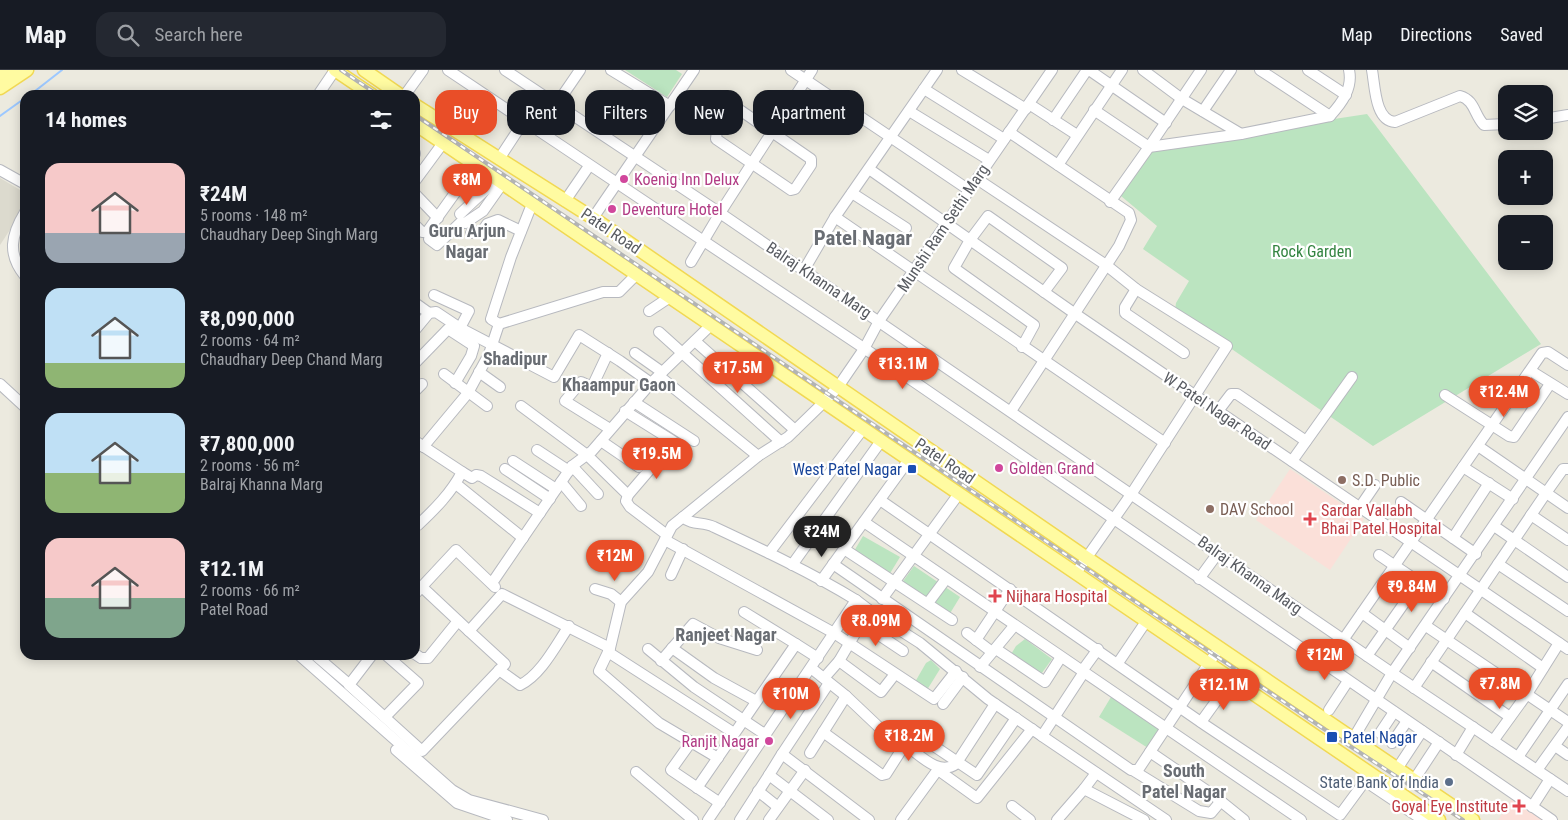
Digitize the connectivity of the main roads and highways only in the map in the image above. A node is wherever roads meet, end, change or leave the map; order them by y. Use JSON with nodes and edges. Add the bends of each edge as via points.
{"nodes":[{"id":1,"x":11,"y":70,"type":"edge"},
{"id":2,"x":27,"y":70,"type":"edge"},
{"id":3,"x":364,"y":70,"type":"edge"},
{"id":4,"x":337,"y":71,"type":"edge"},
{"id":5,"x":0,"y":77,"type":"edge"},
{"id":6,"x":0,"y":88,"type":"edge"},
{"id":7,"x":365,"y":90,"type":"edge"},
{"id":8,"x":393,"y":90,"type":"edge"},
{"id":9,"x":420,"y":108,"type":"edge"},
{"id":10,"x":420,"y":127,"type":"edge"},
{"id":11,"x":1439,"y":820,"type":"edge"},
{"id":12,"x":1473,"y":820,"type":"edge"}],
"edges":[{"from":1,"to":5,"type":"main road"},
{"from":2,"to":6,"type":"main road"},
{"from":3,"to":8,"type":"main road"},
{"from":4,"to":7,"type":"main road"},
{"from":9,"to":12,"type":"main road","name":"Patel Road","via":[[593,218]]},
{"from":10,"to":11,"type":"main road","name":"Patel Road"}]}
